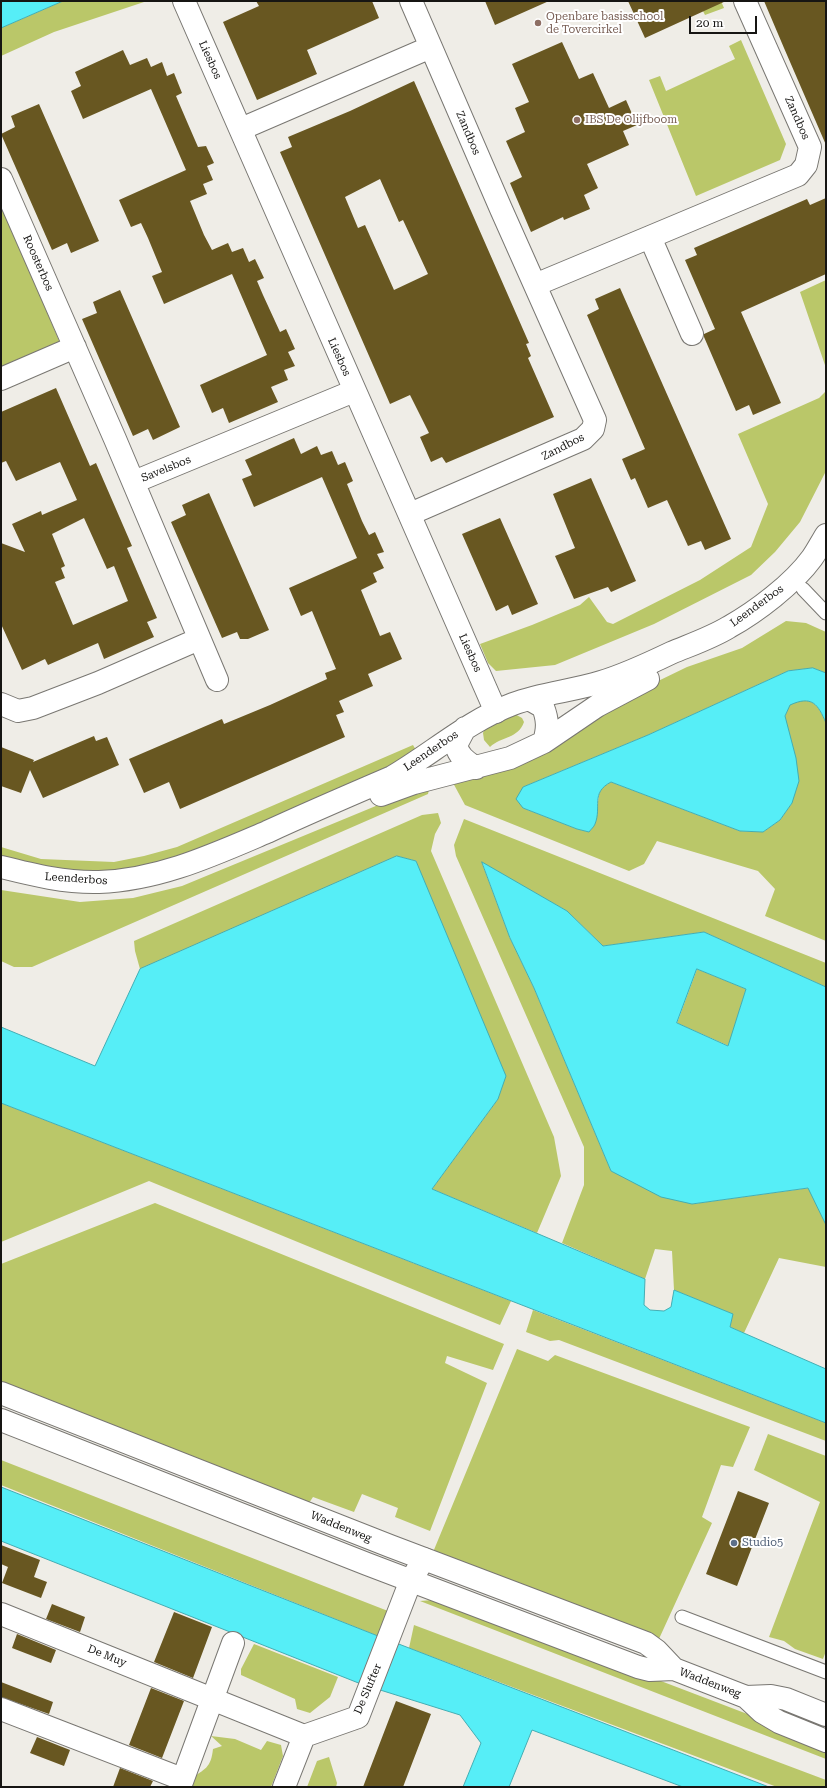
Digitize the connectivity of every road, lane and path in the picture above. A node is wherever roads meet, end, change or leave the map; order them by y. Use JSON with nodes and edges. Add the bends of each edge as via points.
{"nodes":[{"id":1,"x":184,"y":1,"type":"edge"},
{"id":2,"x":411,"y":1,"type":"edge"},
{"id":3,"x":745,"y":1,"type":"edge"},
{"id":4,"x":431,"y":47,"type":"junction"},
{"id":5,"x":241,"y":129,"type":"junction"},
{"id":6,"x":1,"y":178,"type":"edge"},
{"id":7,"x":650,"y":238,"type":"junction"},
{"id":8,"x":535,"y":285,"type":"junction"},
{"id":9,"x":692,"y":334,"type":"dead end"},
{"id":10,"x":75,"y":347,"type":"junction"},
{"id":11,"x":1,"y":379,"type":"edge"},
{"id":12,"x":354,"y":391,"type":"junction"},
{"id":13,"x":134,"y":482,"type":"junction"},
{"id":14,"x":410,"y":514,"type":"junction"},
{"id":15,"x":826,"y":535,"type":"edge"},
{"id":16,"x":826,"y":560,"type":"edge"},
{"id":17,"x":803,"y":589,"type":"junction"},
{"id":18,"x":826,"y":613,"type":"edge"},
{"id":19,"x":199,"y":639,"type":"junction"},
{"id":20,"x":217,"y":680,"type":"dead end"},
{"id":21,"x":529,"y":699,"type":"junction"},
{"id":22,"x":1,"y":704,"type":"edge"},
{"id":23,"x":496,"y":712,"type":"junction"},
{"id":24,"x":465,"y":728,"type":"junction"},
{"id":25,"x":544,"y":742,"type":"junction"},
{"id":26,"x":476,"y":768,"type":"junction"},
{"id":27,"x":1,"y":867,"type":"edge"},
{"id":28,"x":1,"y":881,"type":"edge"},
{"id":29,"x":1,"y":1393,"type":"edge"},
{"id":30,"x":1,"y":1420,"type":"edge"},
{"id":31,"x":424,"y":1559,"type":"junction"},
{"id":32,"x":411,"y":1580,"type":"junction"},
{"id":33,"x":1,"y":1614,"type":"edge"},
{"id":34,"x":682,"y":1617,"type":"dead end"},
{"id":35,"x":233,"y":1642,"type":"dead end"},
{"id":36,"x":674,"y":1669,"type":"junction"},
{"id":37,"x":826,"y":1672,"type":"edge"},
{"id":38,"x":746,"y":1697,"type":"junction"},
{"id":39,"x":213,"y":1699,"type":"junction"},
{"id":40,"x":1,"y":1709,"type":"edge"},
{"id":41,"x":826,"y":1715,"type":"edge"},
{"id":42,"x":304,"y":1736,"type":"junction"},
{"id":43,"x":826,"y":1741,"type":"edge"},
{"id":44,"x":181,"y":1783,"type":"edge"},
{"id":45,"x":284,"y":1787,"type":"edge"}],
"edges":[{"from":1,"to":5,"type":"street","name":"Liesbos"},
{"from":2,"to":4,"type":"street","name":"Zandbos"},
{"from":3,"to":7,"type":"street","name":"Zandbos","via":[[810,147],[806,165],[798,175]]},
{"from":4,"to":5,"type":"street"},
{"from":4,"to":8,"type":"street","name":"Zandbos"},
{"from":5,"to":12,"type":"street","name":"Liesbos"},
{"from":6,"to":10,"type":"street","name":"Roosterbos"},
{"from":7,"to":8,"type":"street","name":"Zandbos"},
{"from":7,"to":9,"type":"street"},
{"from":8,"to":14,"type":"street","name":"Zandbos","via":[[595,420],[593,429],[583,439]]},
{"from":10,"to":11,"type":"street"},
{"from":10,"to":13,"type":"street","name":"Roosterbos"},
{"from":12,"to":13,"type":"street","name":"Savelsbos"},
{"from":12,"to":14,"type":"street","name":"Liesbos"},
{"from":13,"to":19,"type":"street","name":"Savelsbos"},
{"from":14,"to":23,"type":"street","name":"Liesbos"},
{"from":15,"to":21,"type":"street","name":"Leenderbos","via":[[811,559],[785,586],[728,628],[600,683]]},
{"from":16,"to":17,"type":"street","name":"Leenderbos"},
{"from":17,"to":18,"type":"lane"},
{"from":17,"to":25,"type":"street","name":"Leenderbos","via":[[777,612],[741,637],[630,687]]},
{"from":19,"to":20,"type":"street","name":"Savelsbos"},
{"from":19,"to":22,"type":"street","via":[[33,708],[18,711]]},
{"from":21,"to":23,"type":"street","name":"Leenderbos"},
{"from":21,"to":25,"type":"street","via":[[543,707],[548,721]]},
{"from":23,"to":24,"type":"street","name":"Leenderbos"},
{"from":24,"to":26,"type":"street","via":[[456,744],[458,753]]},
{"from":24,"to":27,"type":"street","name":"Leenderbos","via":[[392,777],[205,858],[168,871],[134,879],[99,882],[64,880]]},
{"from":25,"to":26,"type":"street","name":"Leenderbos","via":[[510,758]]},
{"from":26,"to":28,"type":"street","name":"Leenderbos","via":[[414,782],[195,876],[160,886],[77,896],[31,890]]},
{"from":29,"to":31,"type":"street","name":"Waddenweg"},
{"from":30,"to":32,"type":"street","name":"Waddenweg"},
{"from":31,"to":32,"type":"street","name":"De Slufter"},
{"from":31,"to":36,"type":"street","name":"Waddenweg","via":[[646,1643]]},
{"from":32,"to":36,"type":"street","name":"Waddenweg","via":[[638,1667],[650,1670]]},
{"from":32,"to":42,"type":"street","name":"De Slufter","via":[[358,1717]]},
{"from":33,"to":39,"type":"street","name":"De Muy"},
{"from":34,"to":37,"type":"lane"},
{"from":35,"to":39,"type":"street"},
{"from":36,"to":38,"type":"street","name":"Waddenweg"},
{"from":38,"to":41,"type":"street","name":"Waddenweg","via":[[771,1696],[786,1699]]},
{"from":38,"to":43,"type":"street","name":"Waddenweg","via":[[762,1712],[779,1722]]},
{"from":39,"to":42,"type":"street","name":"De Muy"},
{"from":39,"to":44,"type":"street"},
{"from":40,"to":44,"type":"street"},
{"from":42,"to":45,"type":"street"}]}
